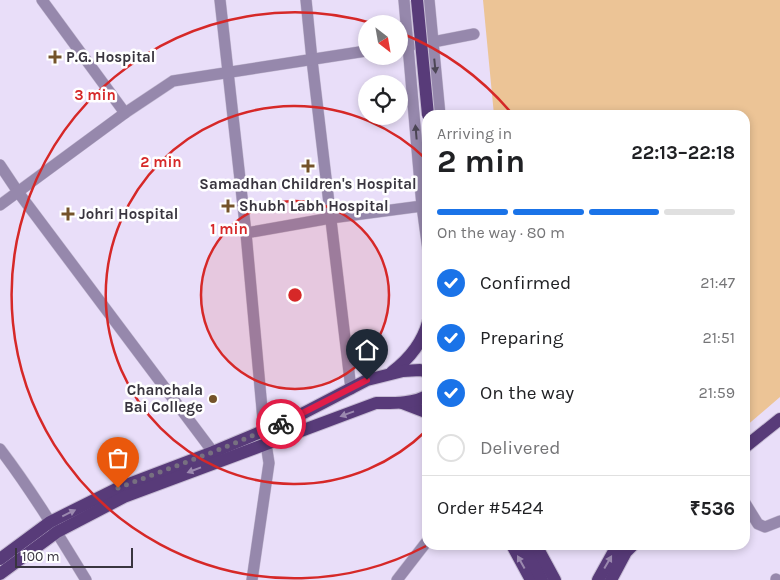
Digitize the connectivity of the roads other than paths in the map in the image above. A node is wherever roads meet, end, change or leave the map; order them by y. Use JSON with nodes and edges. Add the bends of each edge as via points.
{"nodes":[{"id":1,"x":42,"y":0,"type":"edge"},
{"id":2,"x":220,"y":0,"type":"edge"},
{"id":3,"x":306,"y":0,"type":"edge"},
{"id":4,"x":404,"y":0,"type":"edge"},
{"id":5,"x":417,"y":0,"type":"edge"},
{"id":6,"x":428,"y":0,"type":"edge"},
{"id":7,"x":404,"y":15,"type":"edge"},
{"id":8,"x":474,"y":34,"type":"dead end"},
{"id":9,"x":433,"y":42,"type":"junction"},
{"id":10,"x":408,"y":45,"type":"edge"},
{"id":11,"x":358,"y":52,"type":"edge"},
{"id":12,"x":312,"y":60,"type":"junction"},
{"id":13,"x":406,"y":65,"type":"edge"},
{"id":14,"x":228,"y":73,"type":"junction"},
{"id":15,"x":428,"y":110,"type":"edge"},
{"id":16,"x":440,"y":110,"type":"edge"},
{"id":17,"x":125,"y":113,"type":"junction"},
{"id":18,"x":0,"y":165,"type":"edge"},
{"id":19,"x":18,"y":192,"type":"junction"},
{"id":20,"x":0,"y":204,"type":"edge"},
{"id":21,"x":422,"y":206,"type":"joint"},
{"id":22,"x":331,"y":218,"type":"junction"},
{"id":23,"x":246,"y":233,"type":"junction"},
{"id":24,"x":422,"y":338,"type":"edge"},
{"id":25,"x":422,"y":370,"type":"edge"},
{"id":26,"x":390,"y":374,"type":"junction"},
{"id":27,"x":351,"y":389,"type":"junction"},
{"id":28,"x":422,"y":398,"type":"edge"},
{"id":29,"x":401,"y":402,"type":"junction"},
{"id":30,"x":422,"y":411,"type":"edge"},
{"id":31,"x":780,"y":419,"type":"edge"},
{"id":32,"x":780,"y":428,"type":"edge"},
{"id":33,"x":265,"y":438,"type":"junction"},
{"id":34,"x":750,"y":443,"type":"edge"},
{"id":35,"x":0,"y":449,"type":"edge"},
{"id":36,"x":750,"y":452,"type":"edge"},
{"id":37,"x":215,"y":457,"type":"junction"},
{"id":38,"x":750,"y":511,"type":"edge"},
{"id":39,"x":780,"y":521,"type":"edge"},
{"id":40,"x":54,"y":527,"type":"junction"},
{"id":41,"x":422,"y":548,"type":"edge"},
{"id":42,"x":515,"y":550,"type":"edge"},
{"id":43,"x":527,"y":550,"type":"edge"},
{"id":44,"x":539,"y":550,"type":"edge"},
{"id":45,"x":616,"y":550,"type":"edge"},
{"id":46,"x":628,"y":550,"type":"edge"},
{"id":47,"x":0,"y":559,"type":"edge"},
{"id":48,"x":0,"y":574,"type":"edge"},
{"id":49,"x":86,"y":580,"type":"edge"},
{"id":50,"x":252,"y":580,"type":"edge"},
{"id":51,"x":398,"y":580,"type":"edge"},
{"id":52,"x":531,"y":580,"type":"edge"},
{"id":53,"x":542,"y":580,"type":"edge"},
{"id":54,"x":555,"y":580,"type":"edge"},
{"id":55,"x":598,"y":580,"type":"edge"},
{"id":56,"x":611,"y":580,"type":"edge"}],
"edges":[{"from":1,"to":17,"type":"street"},
{"from":2,"to":14,"type":"street"},
{"from":3,"to":12,"type":"street"},
{"from":4,"to":7,"type":"street"},
{"from":5,"to":15,"type":"main road","bridge":true},
{"from":6,"to":9,"type":"street"},
{"from":8,"to":9,"type":"street"},
{"from":9,"to":10,"type":"street"},
{"from":9,"to":16,"type":"street","one_way":true},
{"from":11,"to":12,"type":"street"},
{"from":12,"to":14,"type":"street"},
{"from":12,"to":22,"type":"street"},
{"from":21,"to":13,"type":"street","one_way":true},
{"from":14,"to":17,"type":"street","via":[[173,81]]},
{"from":14,"to":23,"type":"street"},
{"from":17,"to":19,"type":"street"},
{"from":18,"to":19,"type":"street"},
{"from":19,"to":20,"type":"street"},
{"from":19,"to":37,"type":"street"},
{"from":21,"to":22,"type":"street"},
{"from":22,"to":23,"type":"street"},
{"from":22,"to":27,"type":"street"},
{"from":23,"to":33,"type":"street"},
{"from":24,"to":26,"type":"main road","via":[[407,360]]},
{"from":25,"to":26,"type":"main road"},
{"from":26,"to":27,"type":"main road","via":[[367,380]]},
{"from":27,"to":33,"type":"main road","via":[[294,418]]},
{"from":28,"to":29,"type":"main road"},
{"from":29,"to":30,"type":"main road"},
{"from":29,"to":33,"type":"main road","one_way":true,"via":[[376,403]]},
{"from":31,"to":34,"type":"main road"},
{"from":32,"to":36,"type":"main road"},
{"from":33,"to":37,"type":"main road"},
{"from":33,"to":50,"type":"street","via":[[269,464]]},
{"from":35,"to":40,"type":"street"},
{"from":37,"to":40,"type":"main road","via":[[118,488]]},
{"from":38,"to":39,"type":"street","via":[[758,524],[765,526]]},
{"from":40,"to":47,"type":"main road"},
{"from":40,"to":48,"type":"main road"},
{"from":40,"to":49,"type":"street"},
{"from":41,"to":51,"type":"street"},
{"from":52,"to":42,"type":"main road","one_way":true},
{"from":43,"to":53,"type":"main road"},
{"from":44,"to":54,"type":"main road"},
{"from":55,"to":45,"type":"main road","one_way":true},
{"from":46,"to":56,"type":"main road"}]}
